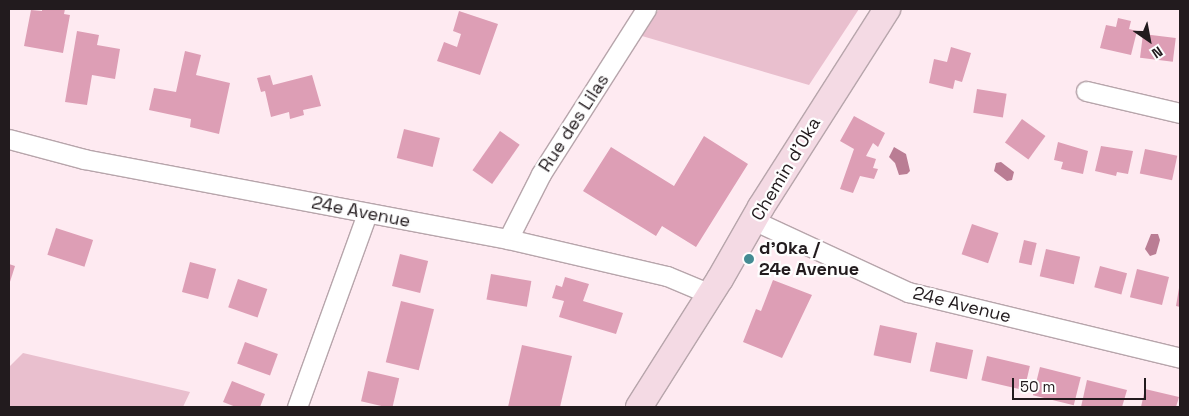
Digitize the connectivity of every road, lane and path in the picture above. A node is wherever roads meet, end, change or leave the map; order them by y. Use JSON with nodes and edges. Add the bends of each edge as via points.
{"nodes":[{"id":1,"x":646,"y":9,"type":"edge"},
{"id":2,"x":887,"y":9,"type":"edge"},
{"id":3,"x":1086,"y":91,"type":"dead end"},
{"id":4,"x":1180,"y":113,"type":"edge"},
{"id":5,"x":9,"y":139,"type":"edge"},
{"id":6,"x":368,"y":214,"type":"junction"},
{"id":7,"x":755,"y":221,"type":"junction"},
{"id":8,"x":508,"y":239,"type":"junction"},
{"id":9,"x":710,"y":294,"type":"junction"},
{"id":10,"x":1180,"y":358,"type":"edge"},
{"id":11,"x":297,"y":407,"type":"edge"},
{"id":12,"x":640,"y":407,"type":"edge"}],
"edges":[{"from":1,"to":8,"type":"street","name":"Rue des Lilas","via":[[541,174]]},
{"from":2,"to":7,"type":"main road","name":"Chemin d'Oka","via":[[817,116]]},
{"from":3,"to":4,"type":"street"},
{"from":5,"to":6,"type":"street","name":"24e Avenue","via":[[84,159]]},
{"from":6,"to":8,"type":"street","name":"24e Avenue"},
{"from":6,"to":11,"type":"street"},
{"from":7,"to":9,"type":"main road","name":"Chemin d'Oka"},
{"from":7,"to":10,"type":"street","name":"24e Avenue","via":[[908,292]]},
{"from":8,"to":9,"type":"street","name":"24e Avenue","via":[[667,276]]},
{"from":9,"to":12,"type":"main road","name":"Chemin d'Oka"}]}
